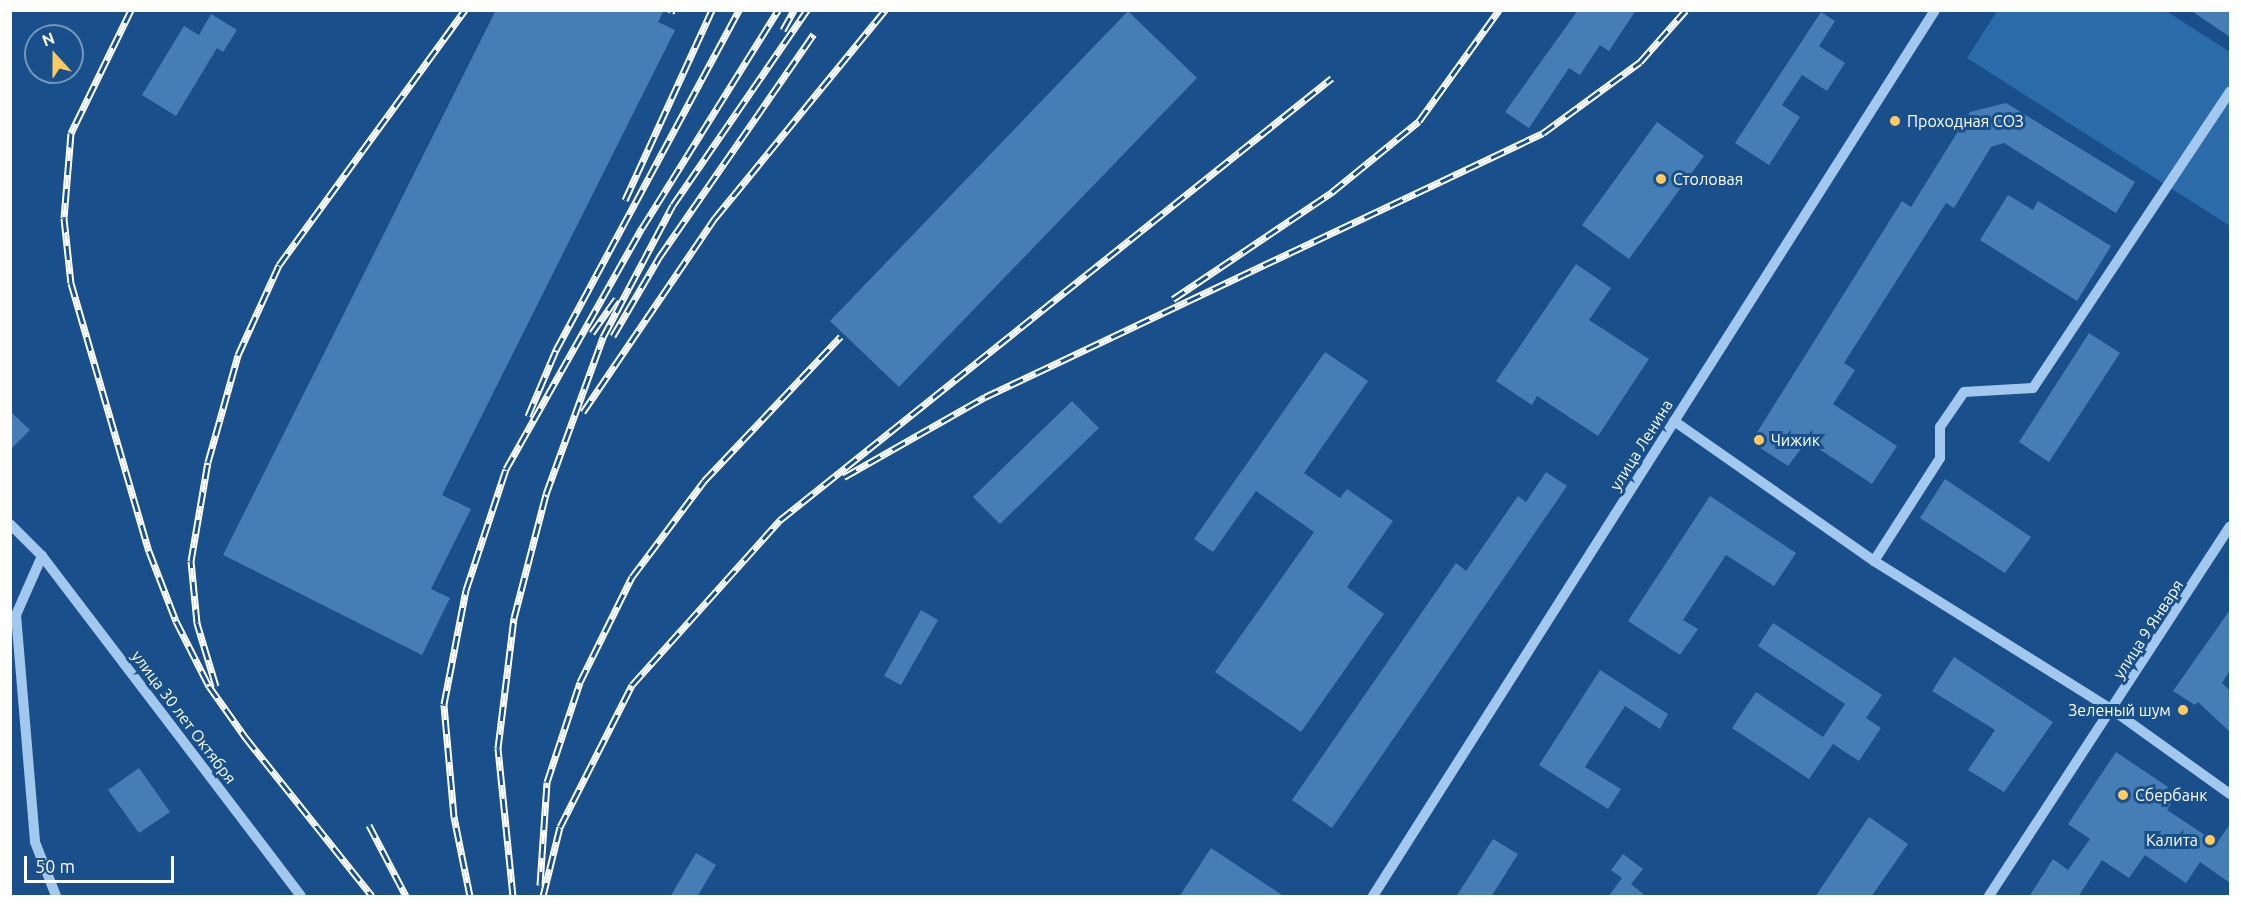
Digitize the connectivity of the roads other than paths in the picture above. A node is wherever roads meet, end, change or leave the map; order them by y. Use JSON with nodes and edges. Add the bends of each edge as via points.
{"nodes":[{"id":1,"x":1935,"y":10,"type":"edge"},
{"id":2,"x":2230,"y":91,"type":"edge"},
{"id":3,"x":1674,"y":421,"type":"junction"},
{"id":4,"x":10,"y":524,"type":"edge"},
{"id":5,"x":2230,"y":527,"type":"edge"},
{"id":6,"x":42,"y":556,"type":"junction"},
{"id":7,"x":1874,"y":561,"type":"junction"},
{"id":8,"x":2114,"y":711,"type":"junction"},
{"id":9,"x":2230,"y":794,"type":"edge"},
{"id":10,"x":56,"y":897,"type":"edge"},
{"id":11,"x":301,"y":897,"type":"edge"},
{"id":12,"x":1373,"y":897,"type":"edge"},
{"id":13,"x":1989,"y":897,"type":"edge"}],
"edges":[{"from":1,"to":3,"type":"street","name":"улица Ленина"},
{"from":2,"to":7,"type":"street","via":[[2033,388],[1964,392],[1940,427],[1940,458]]},
{"from":3,"to":7,"type":"street"},
{"from":3,"to":12,"type":"street","name":"улица Ленина"},
{"from":4,"to":6,"type":"street","name":"улица 30 лет Октября"},
{"from":5,"to":8,"type":"street","name":"улица 9 Января"},
{"from":6,"to":10,"type":"street","via":[[16,615],[35,842]]},
{"from":6,"to":11,"type":"street","name":"улица 30 лет Октября"},
{"from":7,"to":8,"type":"street"},
{"from":8,"to":9,"type":"street"},
{"from":8,"to":13,"type":"street","name":"улица 9 Января"}]}
